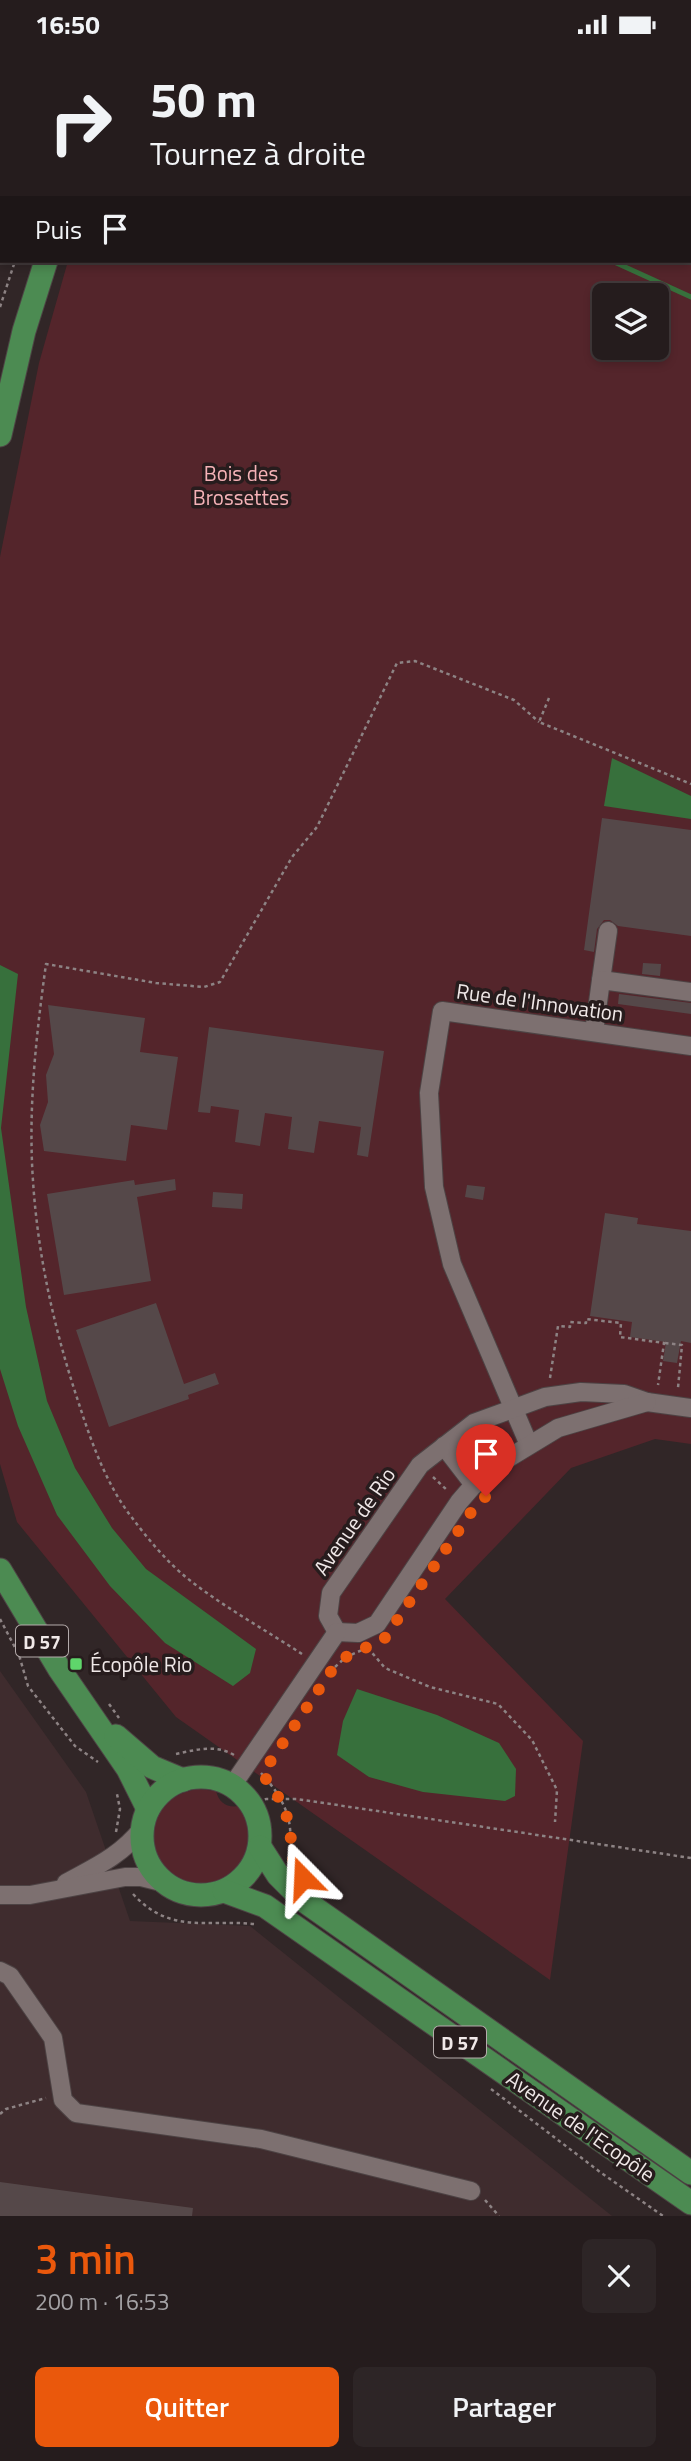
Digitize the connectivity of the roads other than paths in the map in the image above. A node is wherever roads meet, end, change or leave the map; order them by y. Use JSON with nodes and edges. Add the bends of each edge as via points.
{"nodes":[{"id":1,"x":45,"y":263,"type":"edge"},
{"id":2,"x":0,"y":435,"type":"edge"},
{"id":3,"x":608,"y":931,"type":"dead end"},
{"id":4,"x":601,"y":980,"type":"junction"},
{"id":5,"x":691,"y":992,"type":"edge"},
{"id":6,"x":594,"y":1033,"type":"junction"},
{"id":7,"x":691,"y":1046,"type":"edge"},
{"id":8,"x":652,"y":1395,"type":"junction"},
{"id":9,"x":510,"y":1401,"type":"junction"},
{"id":10,"x":691,"y":1408,"type":"edge"},
{"id":11,"x":529,"y":1445,"type":"junction"},
{"id":12,"x":444,"y":1446,"type":"junction"},
{"id":13,"x":474,"y":1485,"type":"junction"},
{"id":14,"x":0,"y":1570,"type":"edge"},
{"id":15,"x":337,"y":1632,"type":"junction"},
{"id":16,"x":96,"y":1703,"type":"junction"},
{"id":17,"x":183,"y":1780,"type":"junction"},
{"id":18,"x":232,"y":1787,"type":"junction"},
{"id":19,"x":145,"y":1819,"type":"junction"},
{"id":20,"x":260,"y":1847,"type":"junction"},
{"id":21,"x":165,"y":1883,"type":"junction"},
{"id":22,"x":52,"y":1890,"type":"junction"},
{"id":23,"x":224,"y":1891,"type":"junction"},
{"id":24,"x":0,"y":1895,"type":"edge"},
{"id":25,"x":0,"y":1971,"type":"edge"},
{"id":26,"x":691,"y":2173,"type":"edge"},
{"id":27,"x":471,"y":2191,"type":"road end"},
{"id":28,"x":691,"y":2203,"type":"edge"}],
"edges":[{"from":1,"to":2,"type":"main road"},
{"from":3,"to":4,"type":"street"},
{"from":4,"to":5,"type":"street"},
{"from":4,"to":6,"type":"street"},
{"from":6,"to":7,"type":"street","name":"Rue de l'Innovation"},
{"from":6,"to":9,"type":"street","name":"Rue de l'Innovation","via":[[442,1011],[429,1093],[434,1187],[452,1264]]},
{"from":8,"to":9,"type":"street","name":"Avenue de Rio","via":[[581,1392]]},
{"from":8,"to":10,"type":"street","name":"Avenue de Rio"},
{"from":8,"to":11,"type":"street","name":"Avenue de Rio","via":[[558,1428]]},
{"from":9,"to":11,"type":"street"},
{"from":9,"to":12,"type":"street","name":"Avenue de Rio"},
{"from":11,"to":13,"type":"street","name":"Avenue de Rio","via":[[484,1473]]},
{"from":12,"to":13,"type":"street"},
{"from":12,"to":15,"type":"street","name":"Avenue de Rio","via":[[420,1465],[331,1593],[328,1616]]},
{"from":13,"to":15,"type":"street","name":"Avenue de Rio","via":[[377,1624],[358,1633]]},
{"from":14,"to":16,"type":"main road","number":"D 57","via":[[60,1670]]},
{"from":15,"to":18,"type":"street"},
{"from":16,"to":17,"type":"main road","number":"D 57","via":[[138,1756]]},
{"from":16,"to":19,"type":"main road","number":"D 57","via":[[128,1769]]},
{"from":17,"to":18,"type":"main road","via":[[203,1777]]},
{"from":17,"to":19,"type":"main road","via":[[157,1796]]},
{"from":18,"to":20,"type":"main road","via":[[253,1807]]},
{"from":19,"to":21,"type":"main road","via":[[144,1849]]},
{"from":19,"to":22,"type":"street","via":[[116,1856]]},
{"from":20,"to":23,"type":"main road","via":[[241,1881]]},
{"from":20,"to":26,"type":"main road","name":"Avenue de l'Ecopôle","number":"D 57","via":[[278,1875],[303,1900]]},
{"from":21,"to":22,"type":"street","via":[[125,1877]]},
{"from":21,"to":23,"type":"main road","via":[[184,1893]]},
{"from":22,"to":24,"type":"street"},
{"from":23,"to":28,"type":"main road","name":"Avenue de l'Ecopôle","number":"D 57","via":[[265,1906]]},
{"from":25,"to":27,"type":"street","via":[[10,1976],[53,2038],[63,2100],[76,2113],[261,2139]]}]}
